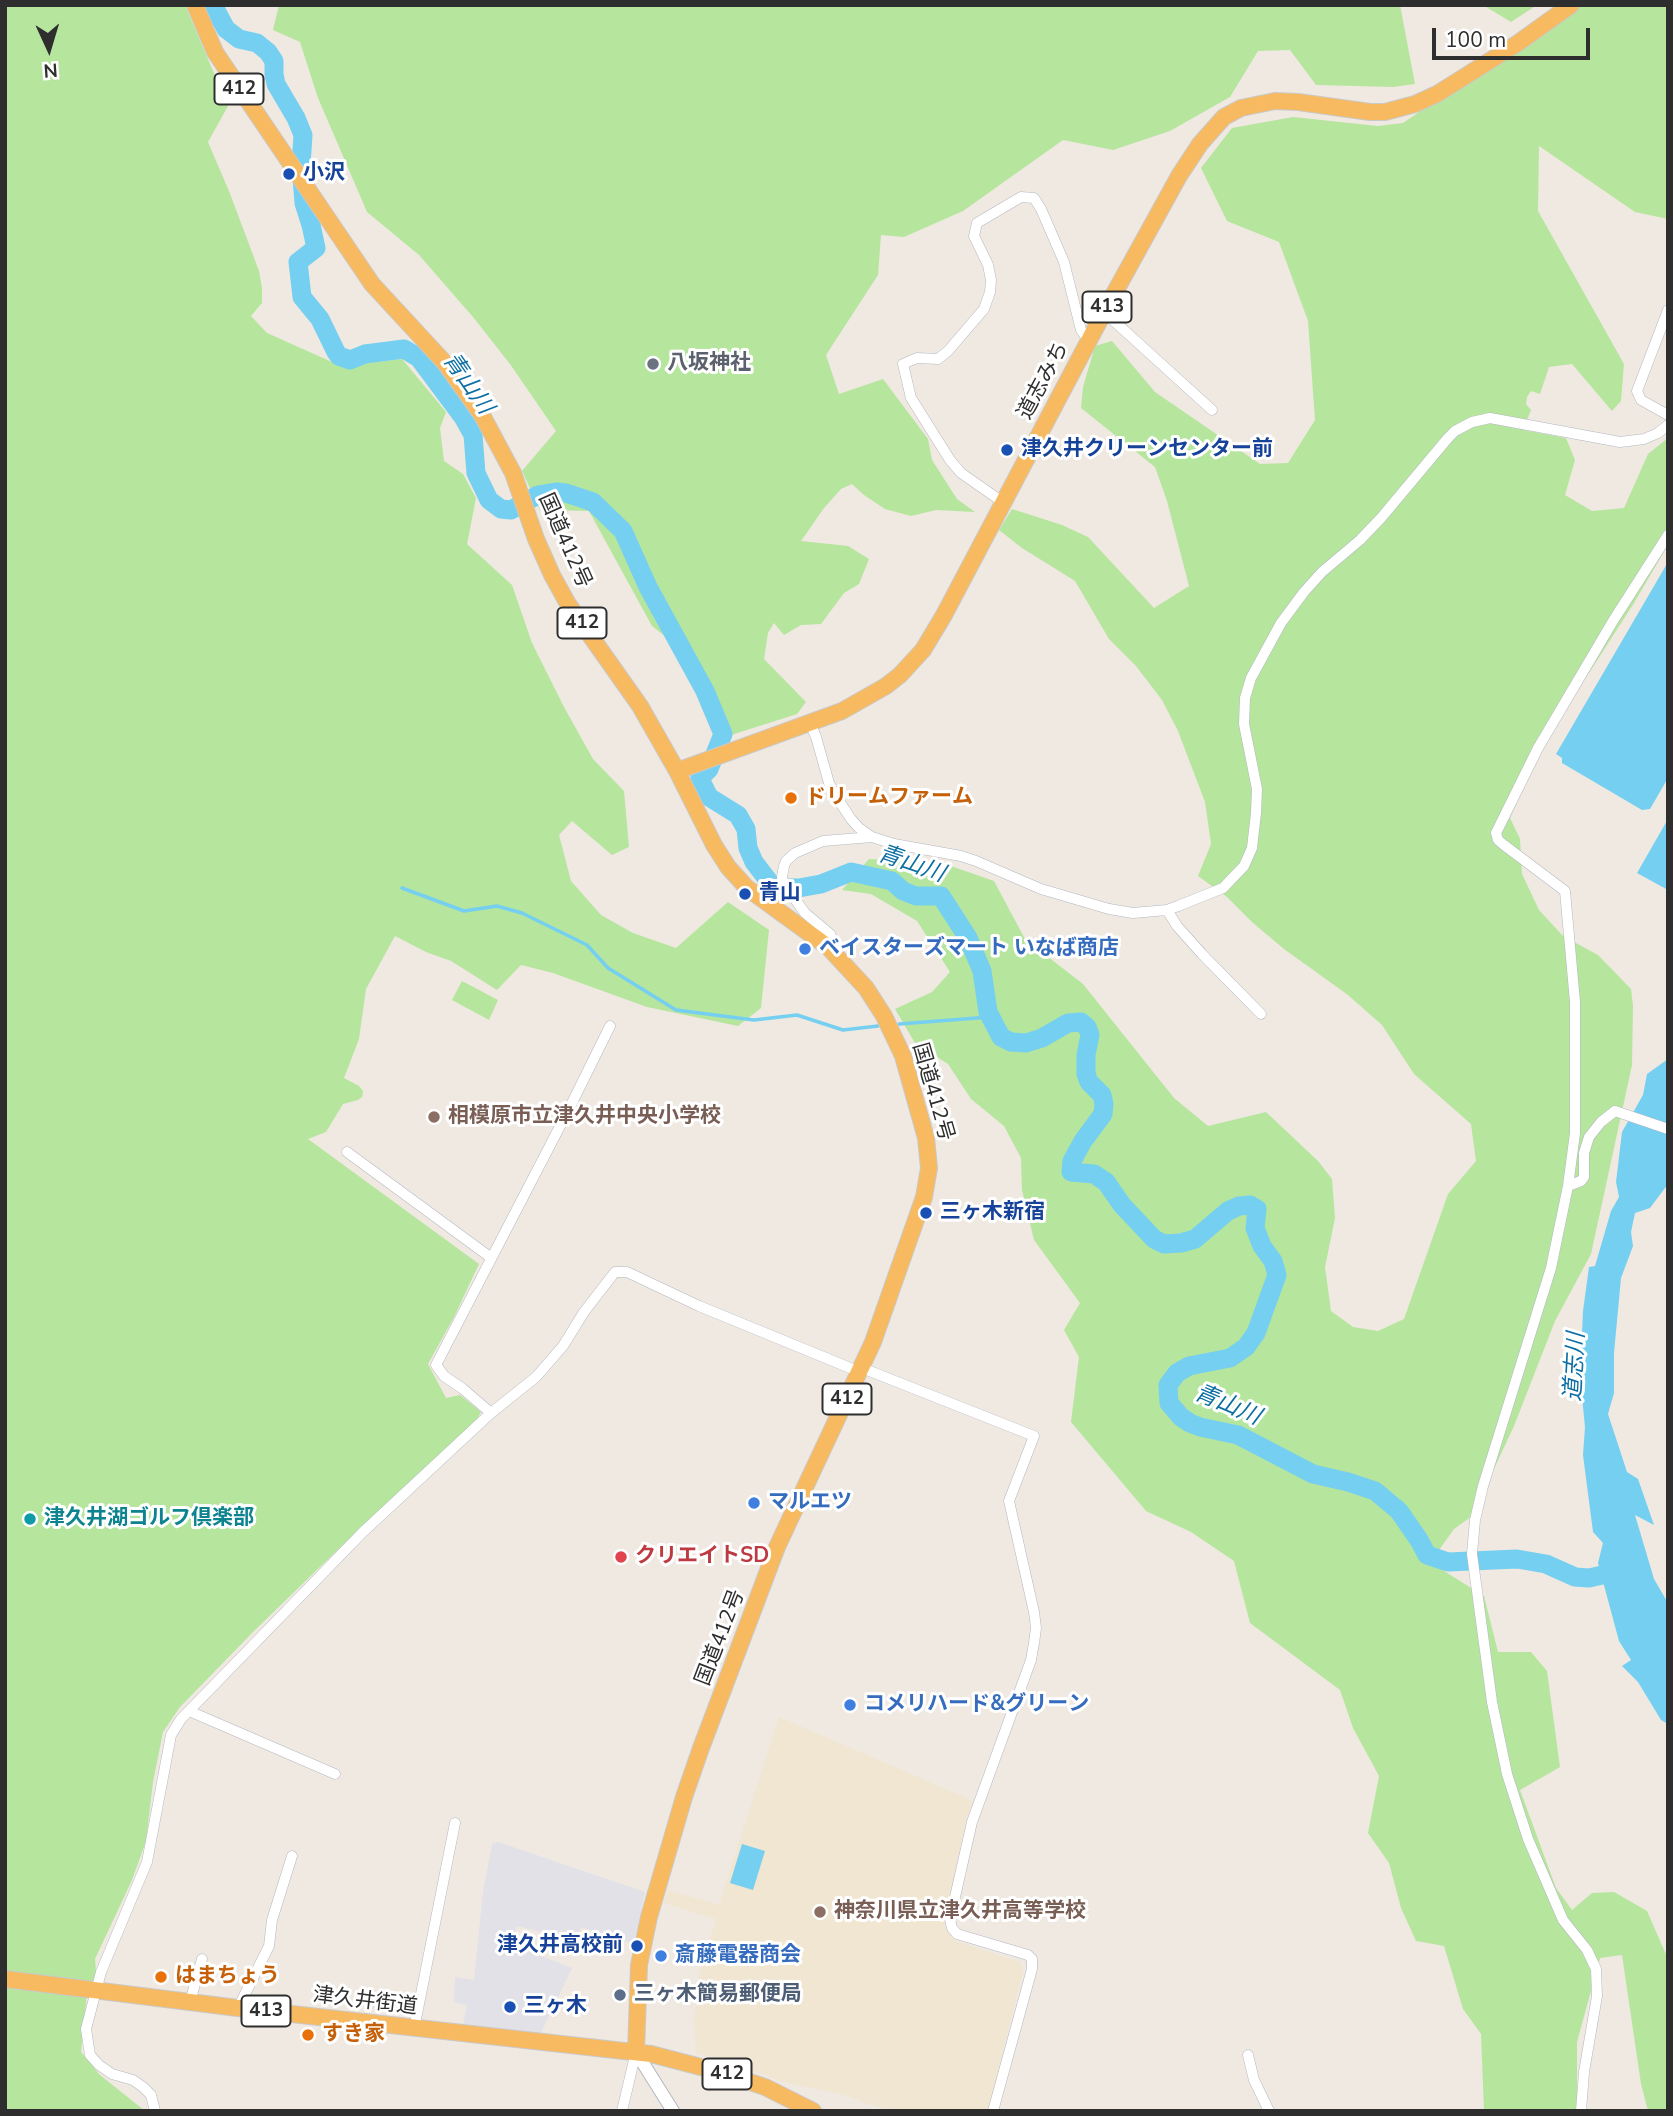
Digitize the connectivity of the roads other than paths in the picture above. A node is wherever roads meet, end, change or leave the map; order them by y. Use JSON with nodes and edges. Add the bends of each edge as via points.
{"nodes":[{"id":1,"x":195,"y":5,"type":"edge"},
{"id":2,"x":1571,"y":5,"type":"edge"},
{"id":3,"x":1668,"y":310,"type":"edge"},
{"id":4,"x":1104,"y":312,"type":"junction"},
{"id":5,"x":1089,"y":341,"type":"junction"},
{"id":6,"x":1212,"y":410,"type":"dead end"},
{"id":7,"x":1668,"y":415,"type":"edge"},
{"id":8,"x":1668,"y":425,"type":"edge"},
{"id":9,"x":1004,"y":503,"type":"junction"},
{"id":10,"x":1668,"y":535,"type":"edge"},
{"id":11,"x":810,"y":723,"type":"junction"},
{"id":12,"x":677,"y":771,"type":"junction"},
{"id":13,"x":872,"y":837,"type":"junction"},
{"id":14,"x":1167,"y":910,"type":"junction"},
{"id":15,"x":828,"y":947,"type":"junction"},
{"id":16,"x":1261,"y":1014,"type":"dead end"},
{"id":17,"x":610,"y":1026,"type":"dead end"},
{"id":18,"x":1668,"y":1129,"type":"edge"},
{"id":19,"x":347,"y":1153,"type":"dead end"},
{"id":20,"x":1567,"y":1186,"type":"junction"},
{"id":21,"x":491,"y":1257,"type":"junction"},
{"id":22,"x":861,"y":1370,"type":"junction"},
{"id":23,"x":491,"y":1413,"type":"junction"},
{"id":24,"x":189,"y":1711,"type":"junction"},
{"id":25,"x":335,"y":1774,"type":"dead end"},
{"id":26,"x":454,"y":1823,"type":"dead end"},
{"id":27,"x":292,"y":1856,"type":"dead end"},
{"id":28,"x":202,"y":1959,"type":"dead end"},
{"id":29,"x":5,"y":1979,"type":"edge"},
{"id":30,"x":95,"y":1991,"type":"junction"},
{"id":31,"x":190,"y":2002,"type":"junction"},
{"id":32,"x":238,"y":2008,"type":"junction"},
{"id":33,"x":414,"y":2029,"type":"junction"},
{"id":34,"x":636,"y":2052,"type":"junction"},
{"id":35,"x":1248,"y":2055,"type":"dead end"},
{"id":36,"x":155,"y":2111,"type":"edge"},
{"id":37,"x":622,"y":2111,"type":"edge"},
{"id":38,"x":673,"y":2111,"type":"edge"},
{"id":39,"x":813,"y":2111,"type":"edge"},
{"id":40,"x":993,"y":2111,"type":"edge"},
{"id":41,"x":1269,"y":2111,"type":"edge"},
{"id":42,"x":1581,"y":2111,"type":"edge"}],
"edges":[{"from":1,"to":12,"type":"highway","name":"国道412号","number":"412","via":[[215,52],[372,284],[445,363],[482,415],[508,462],[568,604],[640,706]]},
{"from":2,"to":4,"type":"highway","name":"道志みち","number":"413","via":[[1495,58],[1415,104],[1370,112],[1275,101],[1224,117],[1199,144]]},
{"from":3,"to":7,"type":"street","via":[[1637,391],[1642,400]]},
{"from":4,"to":5,"type":"highway","name":"道志みち","number":"413"},
{"from":4,"to":6,"type":"street"},
{"from":5,"to":9,"type":"highway","name":"道志みち","number":"413"},
{"from":5,"to":9,"type":"street","via":[[1081,330],[1064,262],[1034,198],[1021,197],[977,223],[974,236],[991,280],[984,309],[938,359],[917,358],[903,364],[911,398],[950,460]]},
{"from":8,"to":14,"type":"street","via":[[1644,439],[1620,442],[1490,418],[1455,431],[1381,518],[1318,577],[1281,623],[1245,698],[1245,738],[1257,789],[1252,848],[1244,866],[1223,888]]},
{"from":9,"to":11,"type":"highway","name":"道志みち","number":"413","via":[[912,663],[872,696]]},
{"from":10,"to":20,"type":"street","via":[[1544,738],[1496,833],[1504,845],[1565,891],[1576,1067],[1575,1133]]},
{"from":11,"to":12,"type":"highway","name":"道志みち","number":"413"},
{"from":11,"to":13,"type":"street","via":[[835,795],[859,828]]},
{"from":12,"to":15,"type":"highway","name":"国道412号","number":"412","via":[[728,867],[747,888]]},
{"from":13,"to":14,"type":"street","via":[[976,860],[1041,889],[1109,909],[1133,913]]},
{"from":13,"to":15,"type":"street","via":[[823,841],[790,856],[784,866],[784,884],[805,913],[830,934],[833,941]]},
{"from":14,"to":16,"type":"street","via":[[1193,944]]},
{"from":15,"to":22,"type":"highway","name":"国道412号","number":"412","via":[[866,988],[903,1056],[926,1139],[929,1168],[924,1197]]},
{"from":17,"to":21,"type":"street"},
{"from":18,"to":20,"type":"street","via":[[1615,1111],[1594,1130],[1585,1148],[1584,1177]]},
{"from":19,"to":21,"type":"street"},
{"from":20,"to":42,"type":"street","via":[[1552,1268],[1483,1486],[1472,1554],[1497,1731],[1515,1801],[1563,1920],[1596,1969],[1597,1996]]},
{"from":21,"to":23,"type":"street","via":[[436,1365]]},
{"from":22,"to":23,"type":"street","via":[[699,1306],[627,1272],[615,1272],[536,1377]]},
{"from":22,"to":34,"type":"highway","name":"国道412号","number":"412","via":[[778,1547],[684,1797],[639,1965]]},
{"from":22,"to":40,"type":"street","via":[[1034,1436],[1009,1501],[1034,1612],[1034,1643],[972,1822],[950,1919],[957,1934],[1032,1959]]},
{"from":23,"to":24,"type":"street","via":[[363,1532]]},
{"from":24,"to":25,"type":"street"},
{"from":24,"to":30,"type":"street","via":[[172,1735],[147,1862]]},
{"from":26,"to":33,"type":"street"},
{"from":27,"to":32,"type":"street","via":[[272,1920],[269,1946]]},
{"from":28,"to":31,"type":"street"},
{"from":29,"to":30,"type":"highway","name":"津久井街道","number":"413"},
{"from":30,"to":31,"type":"highway","name":"津久井街道","number":"413"},
{"from":30,"to":36,"type":"street","via":[[86,2029],[90,2054],[112,2074],[143,2087],[151,2095]]},
{"from":31,"to":32,"type":"highway","name":"津久井街道","number":"413"},
{"from":32,"to":33,"type":"highway","name":"津久井街道","number":"413"},
{"from":33,"to":34,"type":"highway","name":"津久井街道","number":"413"},
{"from":34,"to":37,"type":"street"},
{"from":34,"to":38,"type":"street"},
{"from":34,"to":39,"type":"highway","number":"412","via":[[720,2071]]},
{"from":35,"to":41,"type":"street"}]}
